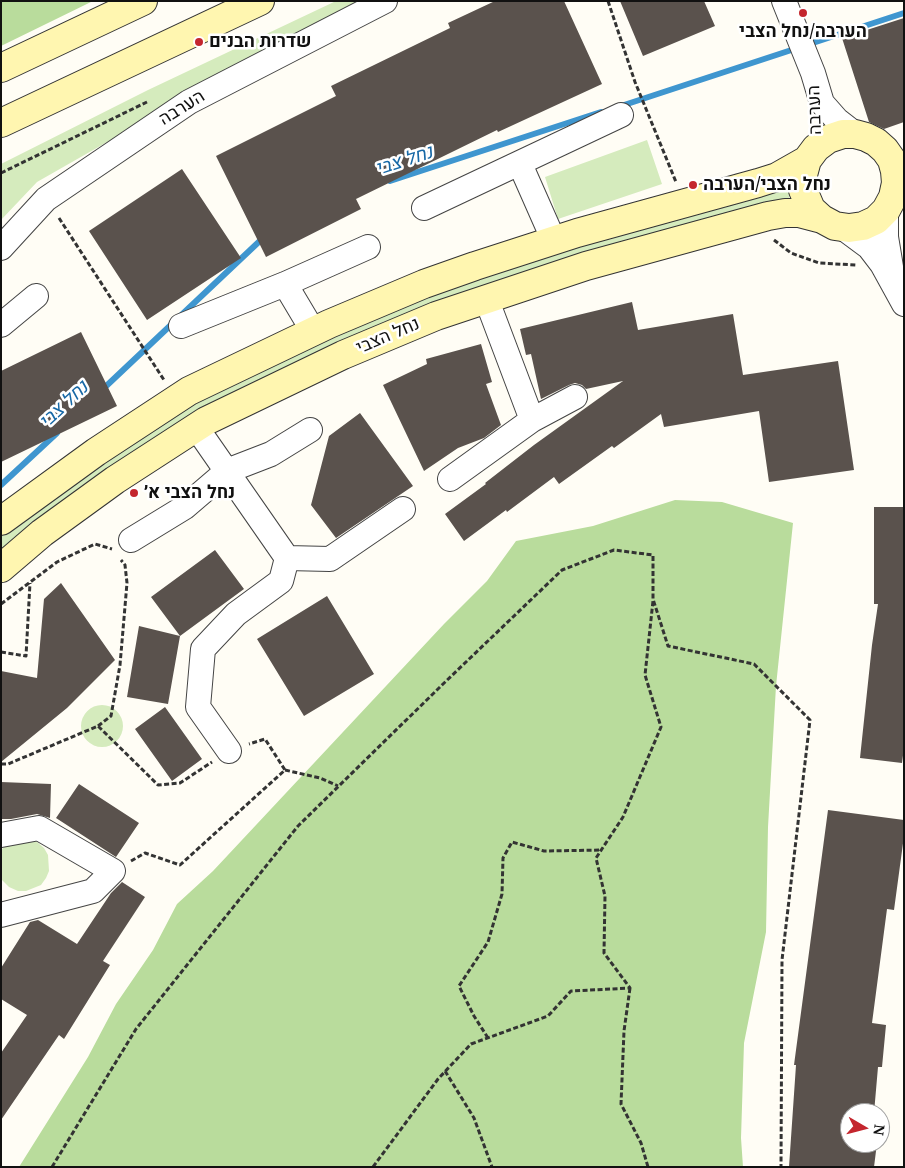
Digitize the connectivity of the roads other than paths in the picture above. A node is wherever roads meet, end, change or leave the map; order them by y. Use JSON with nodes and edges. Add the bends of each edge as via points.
{"nodes":[{"id":1,"x":143,"y":1,"type":"edge"},
{"id":2,"x":260,"y":1,"type":"edge"},
{"id":3,"x":384,"y":1,"type":"edge"},
{"id":4,"x":784,"y":1,"type":"edge"},
{"id":5,"x":1,"y":68,"type":"edge"},
{"id":6,"x":813,"y":73,"type":"junction"},
{"id":7,"x":621,"y":115,"type":"dead end"},
{"id":8,"x":1,"y":123,"type":"edge"},
{"id":9,"x":866,"y":138,"type":"junction"},
{"id":10,"x":904,"y":145,"type":"edge"},
{"id":11,"x":812,"y":154,"type":"junction"},
{"id":12,"x":520,"y":164,"type":"junction"},
{"id":13,"x":895,"y":199,"type":"edge"},
{"id":14,"x":424,"y":208,"type":"dead end"},
{"id":15,"x":832,"y":223,"type":"junction"},
{"id":16,"x":554,"y":240,"type":"junction"},
{"id":17,"x":368,"y":247,"type":"dead end"},
{"id":18,"x":1,"y":248,"type":"edge"},
{"id":19,"x":285,"y":284,"type":"junction"},
{"id":20,"x":36,"y":296,"type":"dead end"},
{"id":21,"x":901,"y":297,"type":"edge"},
{"id":22,"x":486,"y":298,"type":"junction"},
{"id":23,"x":1,"y":325,"type":"edge"},
{"id":24,"x":181,"y":326,"type":"dead end"},
{"id":25,"x":313,"y":331,"type":"junction"},
{"id":26,"x":575,"y":397,"type":"dead end"},
{"id":27,"x":532,"y":420,"type":"junction"},
{"id":28,"x":196,"y":427,"type":"junction"},
{"id":29,"x":310,"y":430,"type":"dead end"},
{"id":30,"x":227,"y":471,"type":"junction"},
{"id":31,"x":450,"y":479,"type":"dead end"},
{"id":32,"x":403,"y":509,"type":"dead end"},
{"id":33,"x":1,"y":521,"type":"edge"},
{"id":34,"x":131,"y":540,"type":"road end"},
{"id":35,"x":287,"y":558,"type":"junction"},
{"id":36,"x":1,"y":568,"type":"edge"},
{"id":37,"x":229,"y":750,"type":"road end"},
{"id":38,"x":1,"y":835,"type":"edge"},
{"id":39,"x":1,"y":915,"type":"edge"}],
"edges":[{"from":1,"to":5,"type":"street"},
{"from":2,"to":8,"type":"street"},
{"from":3,"to":18,"type":"street","name":"הערבה","via":[[189,102],[46,199]]},
{"from":4,"to":6,"type":"street","name":"הערבה"},
{"from":6,"to":9,"type":"street","name":"הערבה","via":[[822,103],[837,120]]},
{"from":6,"to":11,"type":"street","name":"הערבה","via":[[818,128]]},
{"from":7,"to":12,"type":"street"},
{"from":9,"to":10,"type":"street"},
{"from":9,"to":11,"type":"street","via":[[843,134],[828,139]]},
{"from":9,"to":13,"type":"street","via":[[885,150],[892,160]]},
{"from":11,"to":15,"type":"street","via":[[803,175],[803,190],[811,209]]},
{"from":11,"to":16,"type":"street","name":"נחל הצבי","via":[[777,177]]},
{"from":12,"to":14,"type":"street"},
{"from":12,"to":16,"type":"street"},
{"from":13,"to":15,"type":"street","via":[[876,220],[863,226],[849,228]]},
{"from":13,"to":21,"type":"street","via":[[886,237],[892,272]]},
{"from":15,"to":21,"type":"street","via":[[869,247]]},
{"from":15,"to":22,"type":"street","name":"נחל הצבי","via":[[799,213],[785,213],[622,256]]},
{"from":16,"to":25,"type":"street","name":"נחל הצבי","via":[[424,284]]},
{"from":17,"to":19,"type":"street"},
{"from":19,"to":24,"type":"street"},
{"from":19,"to":25,"type":"street"},
{"from":20,"to":23,"type":"street"},
{"from":22,"to":27,"type":"street"},
{"from":22,"to":28,"type":"street","name":"נחל הצבי","via":[[343,355]]},
{"from":25,"to":33,"type":"street","name":"נחל הצבי","via":[[189,391],[96,452]]},
{"from":26,"to":27,"type":"street"},
{"from":27,"to":31,"type":"street"},
{"from":28,"to":30,"type":"street"},
{"from":28,"to":36,"type":"street","name":"נחל הצבי","via":[[42,533]]},
{"from":29,"to":30,"type":"street","via":[[271,454]]},
{"from":30,"to":34,"type":"street","via":[[185,507]]},
{"from":30,"to":35,"type":"street"},
{"from":32,"to":35,"type":"street","via":[[330,559]]},
{"from":35,"to":37,"type":"street","via":[[281,581],[236,614],[203,649],[198,707]]},
{"from":38,"to":39,"type":"street","via":[[39,828],[113,871],[93,891]]}]}
